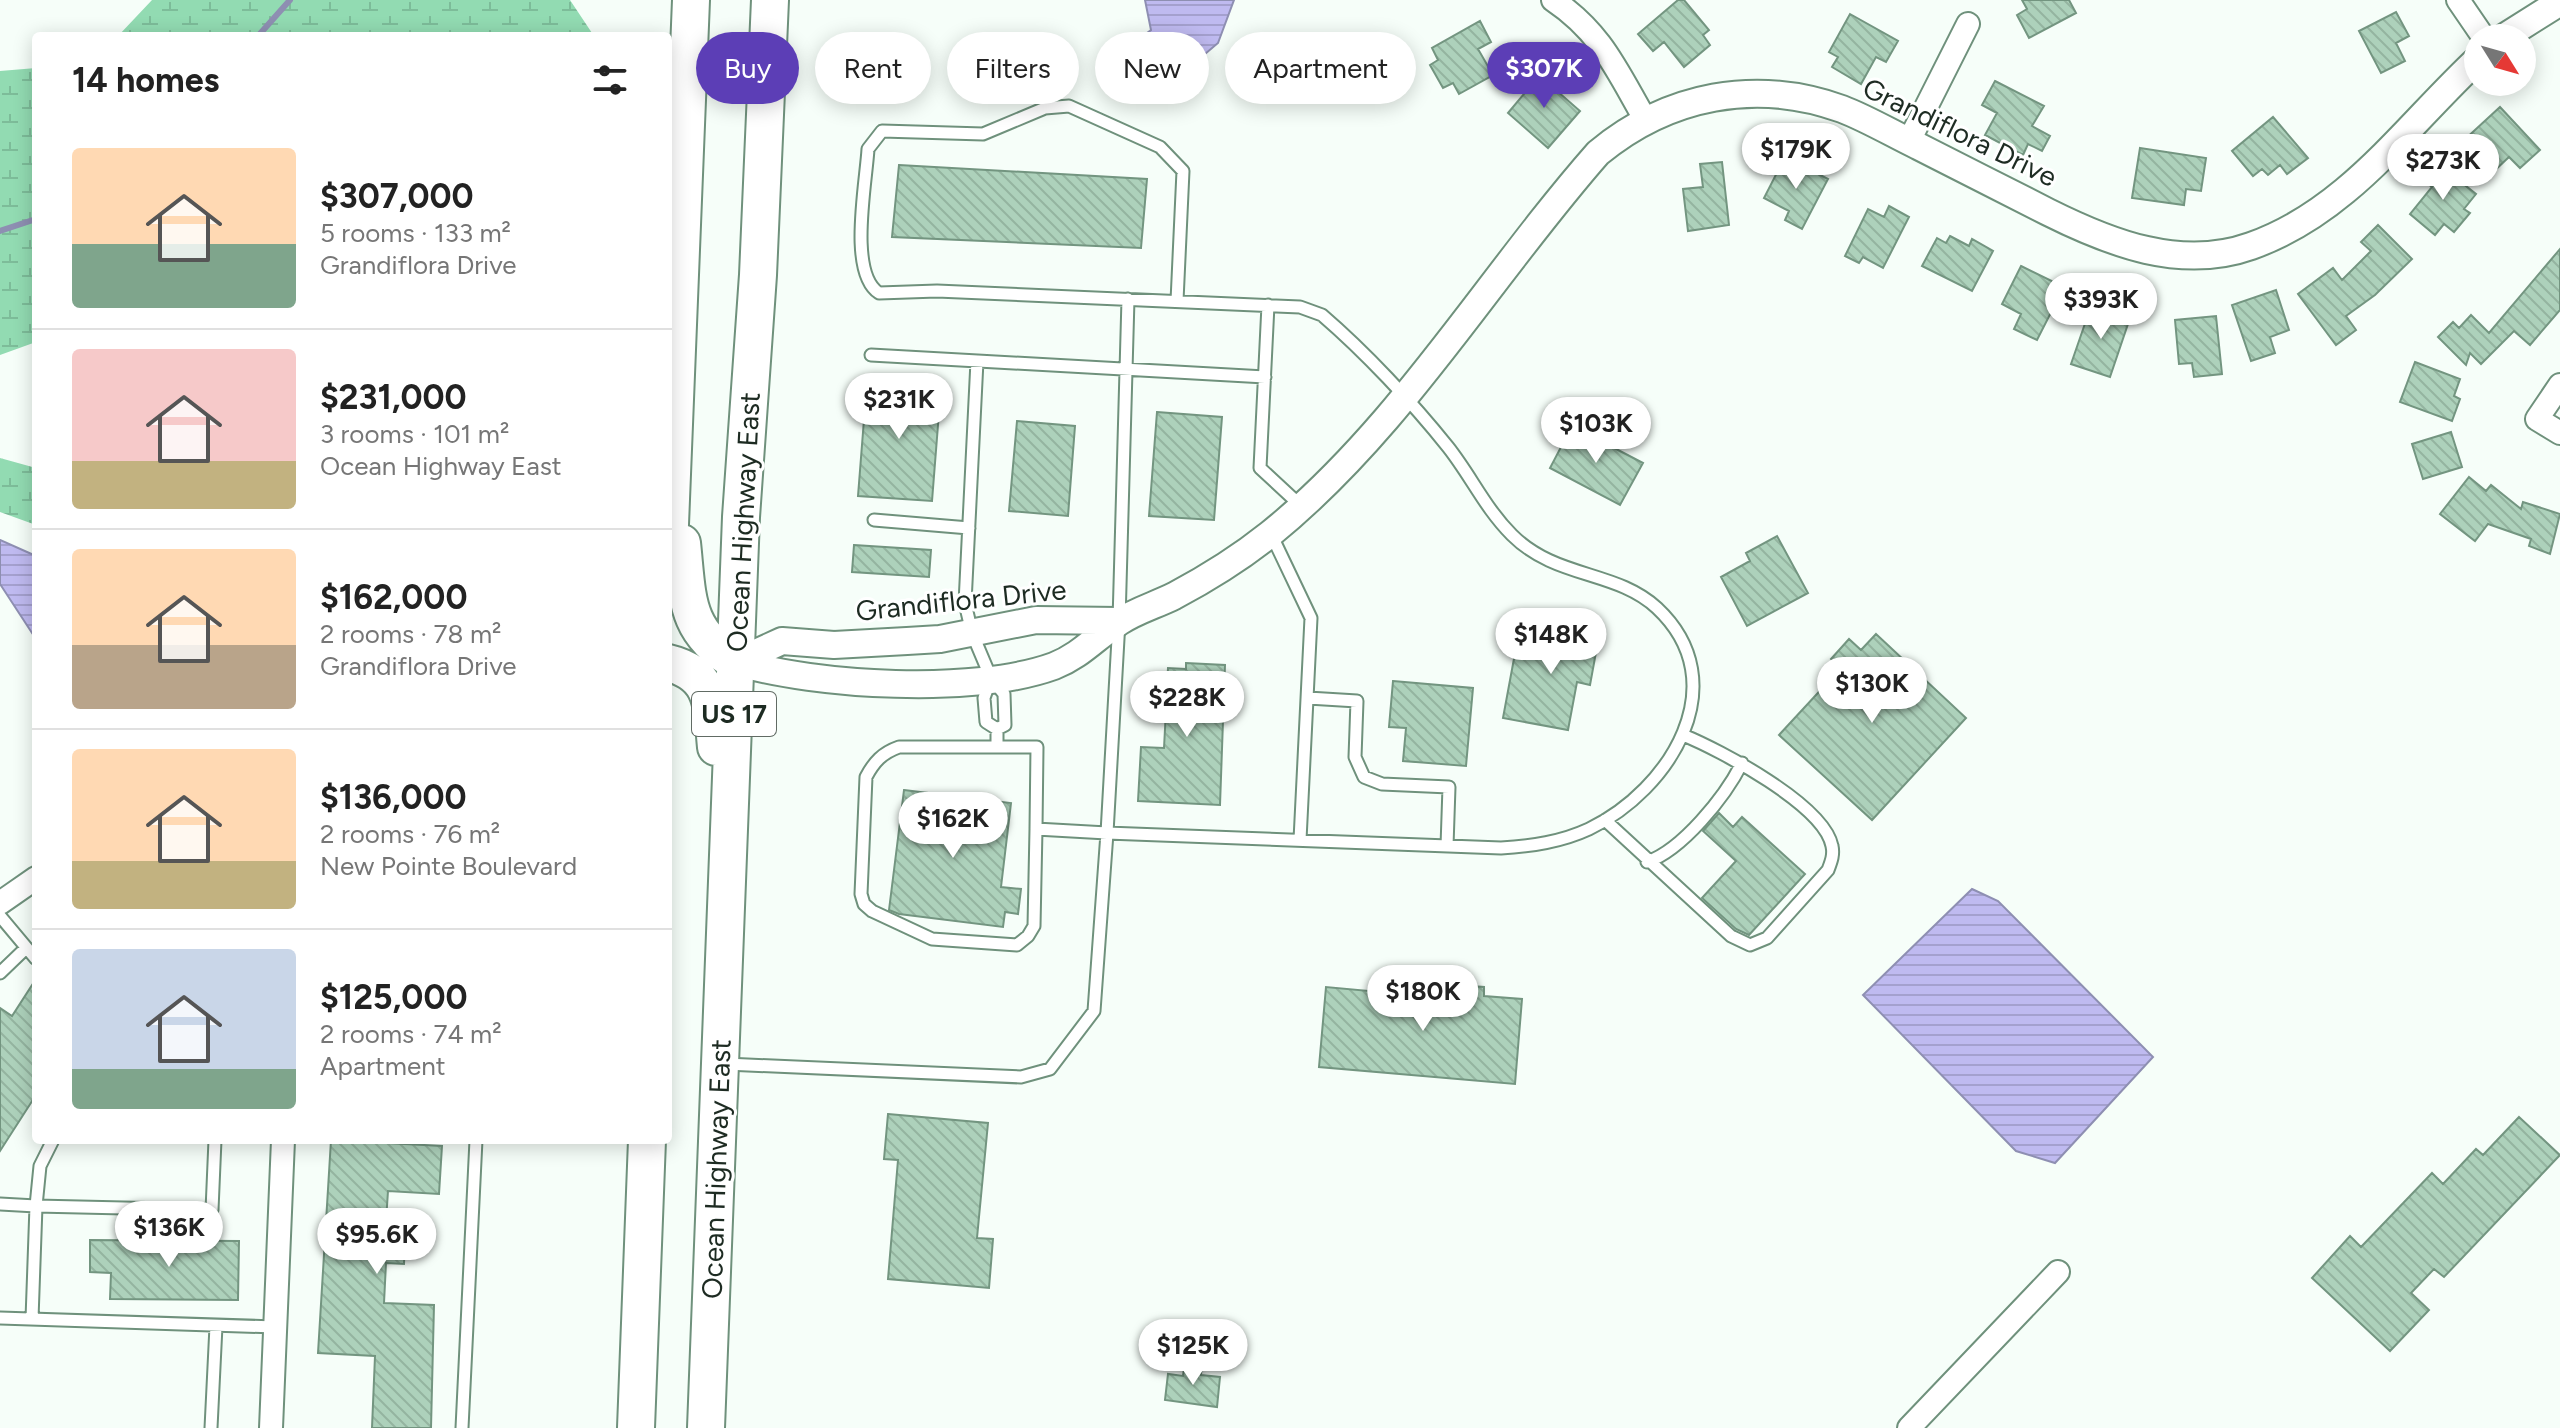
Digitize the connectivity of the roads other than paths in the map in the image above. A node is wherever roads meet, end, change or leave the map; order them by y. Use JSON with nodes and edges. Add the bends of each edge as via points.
{"nodes":[{"id":1,"x":691,"y":0,"type":"edge"},
{"id":2,"x":770,"y":0,"type":"edge"},
{"id":3,"x":1553,"y":0,"type":"edge"},
{"id":4,"x":2458,"y":0,"type":"edge"},
{"id":5,"x":2560,"y":2,"type":"edge"},
{"id":6,"x":1968,"y":24,"type":"dead end"},
{"id":7,"x":2474,"y":24,"type":"edge"},
{"id":8,"x":2525,"y":24,"type":"edge"},
{"id":9,"x":2464,"y":73,"type":"edge"},
{"id":10,"x":1645,"y":119,"type":"junction"},
{"id":11,"x":1909,"y":141,"type":"junction"},
{"id":12,"x":1128,"y":299,"type":"junction"},
{"id":13,"x":1177,"y":301,"type":"junction"},
{"id":14,"x":1268,"y":305,"type":"junction"},
{"id":15,"x":871,"y":355,"type":"dead end"},
{"id":16,"x":977,"y":361,"type":"junction"},
{"id":17,"x":1125,"y":370,"type":"junction"},
{"id":18,"x":1265,"y":377,"type":"junction"},
{"id":19,"x":2560,"y":385,"type":"edge"},
{"id":20,"x":1402,"y":398,"type":"junction"},
{"id":21,"x":2560,"y":433,"type":"edge"},
{"id":22,"x":672,"y":458,"type":"joint"},
{"id":23,"x":1301,"y":507,"type":"junction"},
{"id":24,"x":874,"y":520,"type":"dead end"},
{"id":25,"x":969,"y":528,"type":"junction"},
{"id":26,"x":1270,"y":534,"type":"junction"},
{"id":27,"x":1119,"y":621,"type":"junction"},
{"id":28,"x":972,"y":633,"type":"junction"},
{"id":29,"x":736,"y":662,"type":"junction"},
{"id":30,"x":672,"y":664,"type":"edge"},
{"id":31,"x":991,"y":678,"type":"junction"},
{"id":32,"x":1308,"y":698,"type":"junction"},
{"id":33,"x":997,"y":729,"type":"junction"},
{"id":34,"x":1683,"y":735,"type":"junction"},
{"id":35,"x":997,"y":746,"type":"junction"},
{"id":36,"x":1742,"y":763,"type":"junction"},
{"id":37,"x":1605,"y":820,"type":"junction"},
{"id":38,"x":1036,"y":829,"type":"junction"},
{"id":39,"x":1107,"y":833,"type":"junction"},
{"id":40,"x":1300,"y":840,"type":"junction"},
{"id":41,"x":1447,"y":846,"type":"junction"},
{"id":42,"x":1647,"y":862,"type":"junction"},
{"id":43,"x":728,"y":880,"type":"junction"},
{"id":44,"x":32,"y":881,"type":"edge"},
{"id":45,"x":0,"y":903,"type":"edge"},
{"id":46,"x":0,"y":916,"type":"edge"},
{"id":47,"x":26,"y":948,"type":"junction"},
{"id":48,"x":32,"y":955,"type":"edge"},
{"id":49,"x":0,"y":973,"type":"edge"},
{"id":50,"x":720,"y":1064,"type":"junction"},
{"id":51,"x":51,"y":1144,"type":"edge"},
{"id":52,"x":215,"y":1144,"type":"edge"},
{"id":53,"x":283,"y":1144,"type":"edge"},
{"id":54,"x":476,"y":1144,"type":"edge"},
{"id":55,"x":647,"y":1144,"type":"edge"},
{"id":56,"x":0,"y":1204,"type":"edge"},
{"id":57,"x":36,"y":1206,"type":"junction"},
{"id":58,"x":2058,"y":1272,"type":"dead end"},
{"id":59,"x":0,"y":1318,"type":"edge"},
{"id":60,"x":32,"y":1319,"type":"junction"},
{"id":61,"x":216,"y":1326,"type":"junction"},
{"id":62,"x":275,"y":1327,"type":"junction"},
{"id":63,"x":211,"y":1428,"type":"edge"},
{"id":64,"x":271,"y":1428,"type":"edge"},
{"id":65,"x":462,"y":1428,"type":"edge"},
{"id":66,"x":636,"y":1428,"type":"edge"},
{"id":67,"x":706,"y":1428,"type":"edge"},
{"id":68,"x":1909,"y":1428,"type":"edge"}],
"edges":[{"from":1,"to":22,"type":"highway"},
{"from":2,"to":29,"type":"highway","name":"Ocean Highway East","number":"US 17"},
{"from":3,"to":10,"type":"street","via":[[1608,51]]},
{"from":4,"to":7,"type":"street"},
{"from":5,"to":8,"type":"street"},
{"from":6,"to":11,"type":"street"},
{"from":9,"to":11,"type":"street","name":"Grandiflora Drive","via":[[2332,203],[2273,238],[2222,253],[2168,254],[2111,241]]},
{"from":10,"to":11,"type":"street","name":"Grandiflora Drive","via":[[1710,97],[1773,93],[1842,109]]},
{"from":10,"to":20,"type":"street","name":"Grandiflora Drive","via":[[1598,153],[1576,178]]},
{"from":12,"to":13,"type":"lane"},
{"from":12,"to":13,"type":"lane","via":[[879,293],[865,278],[861,259],[868,149],[873,140],[890,130],[983,134],[1058,106],[1082,110],[1160,147],[1183,171]]},
{"from":12,"to":17,"type":"lane"},
{"from":13,"to":14,"type":"lane"},
{"from":14,"to":18,"type":"lane"},
{"from":14,"to":20,"type":"lane","via":[[1322,315]]},
{"from":15,"to":16,"type":"lane"},
{"from":16,"to":17,"type":"lane"},
{"from":16,"to":25,"type":"lane"},
{"from":17,"to":18,"type":"lane"},
{"from":17,"to":27,"type":"lane"},
{"from":18,"to":23,"type":"lane","via":[[1260,468]]},
{"from":19,"to":21,"type":"street","via":[[2537,419]]},
{"from":20,"to":23,"type":"street","name":"Grandiflora Drive"},
{"from":20,"to":34,"type":"lane","via":[[1446,445],[1484,505],[1515,538],[1563,568],[1634,591],[1669,622],[1680,637],[1692,675]]},
{"from":22,"to":29,"type":"highway","via":[[690,616],[718,652]]},
{"from":23,"to":26,"type":"street","name":"Grandiflora Drive"},
{"from":24,"to":25,"type":"lane"},
{"from":25,"to":28,"type":"lane","via":[[965,603]]},
{"from":26,"to":27,"type":"street","name":"Grandiflora Drive","via":[[1210,577]]},
{"from":26,"to":32,"type":"lane","via":[[1311,618]]},
{"from":27,"to":28,"type":"street","name":"Grandiflora Drive","via":[[1036,620]]},
{"from":27,"to":31,"type":"street","name":"Grandiflora Drive","via":[[1070,659]]},
{"from":27,"to":39,"type":"lane"},
{"from":28,"to":29,"type":"street","name":"Grandiflora Drive","via":[[834,645],[782,641]]},
{"from":28,"to":31,"type":"lane"},
{"from":29,"to":31,"type":"street","name":"Grandiflora Drive","via":[[777,674],[905,683]]},
{"from":29,"to":43,"type":"highway","name":"Ocean Highway East","number":"US 17"},
{"from":30,"to":43,"type":"highway","via":[[695,673],[711,702]]},
{"from":31,"to":33,"type":"lane","via":[[984,698],[986,722]]},
{"from":31,"to":33,"type":"lane","via":[[1004,694],[1005,725]]},
{"from":32,"to":40,"type":"lane"},
{"from":32,"to":41,"type":"lane","via":[[1357,701],[1355,757],[1364,777],[1382,784],[1449,787]]},
{"from":33,"to":35,"type":"lane"},
{"from":34,"to":36,"type":"lane"},
{"from":34,"to":37,"type":"lane","via":[[1648,786]]},
{"from":35,"to":38,"type":"lane","via":[[1037,747]]},
{"from":35,"to":38,"type":"lane","via":[[899,747],[874,763],[866,777],[864,904],[932,939],[1017,945],[1034,926]]},
{"from":36,"to":42,"type":"lane","via":[[1677,846]]},
{"from":36,"to":42,"type":"lane","via":[[1818,823],[1833,848],[1828,870],[1767,938],[1743,944]]},
{"from":37,"to":41,"type":"lane","via":[[1539,844]]},
{"from":37,"to":42,"type":"lane"},
{"from":38,"to":39,"type":"lane"},
{"from":39,"to":40,"type":"lane"},
{"from":39,"to":50,"type":"lane","via":[[1094,1011],[1050,1069],[1021,1077]]},
{"from":40,"to":41,"type":"lane"},
{"from":43,"to":50,"type":"highway","name":"Ocean Highway East","number":"US 17"},
{"from":44,"to":45,"type":"street"},
{"from":46,"to":47,"type":"lane"},
{"from":47,"to":48,"type":"lane"},
{"from":47,"to":49,"type":"lane"},
{"from":50,"to":67,"type":"highway","name":"Ocean Highway East","number":"US 17"},
{"from":51,"to":57,"type":"lane","via":[[40,1166]]},
{"from":52,"to":57,"type":"lane","via":[[212,1210]]},
{"from":53,"to":62,"type":"street"},
{"from":54,"to":65,"type":"lane"},
{"from":55,"to":66,"type":"highway"},
{"from":56,"to":57,"type":"lane"},
{"from":57,"to":60,"type":"lane"},
{"from":58,"to":68,"type":"street"},
{"from":59,"to":60,"type":"lane"},
{"from":60,"to":61,"type":"lane"},
{"from":61,"to":62,"type":"lane"},
{"from":61,"to":63,"type":"lane"},
{"from":62,"to":64,"type":"street"}]}
